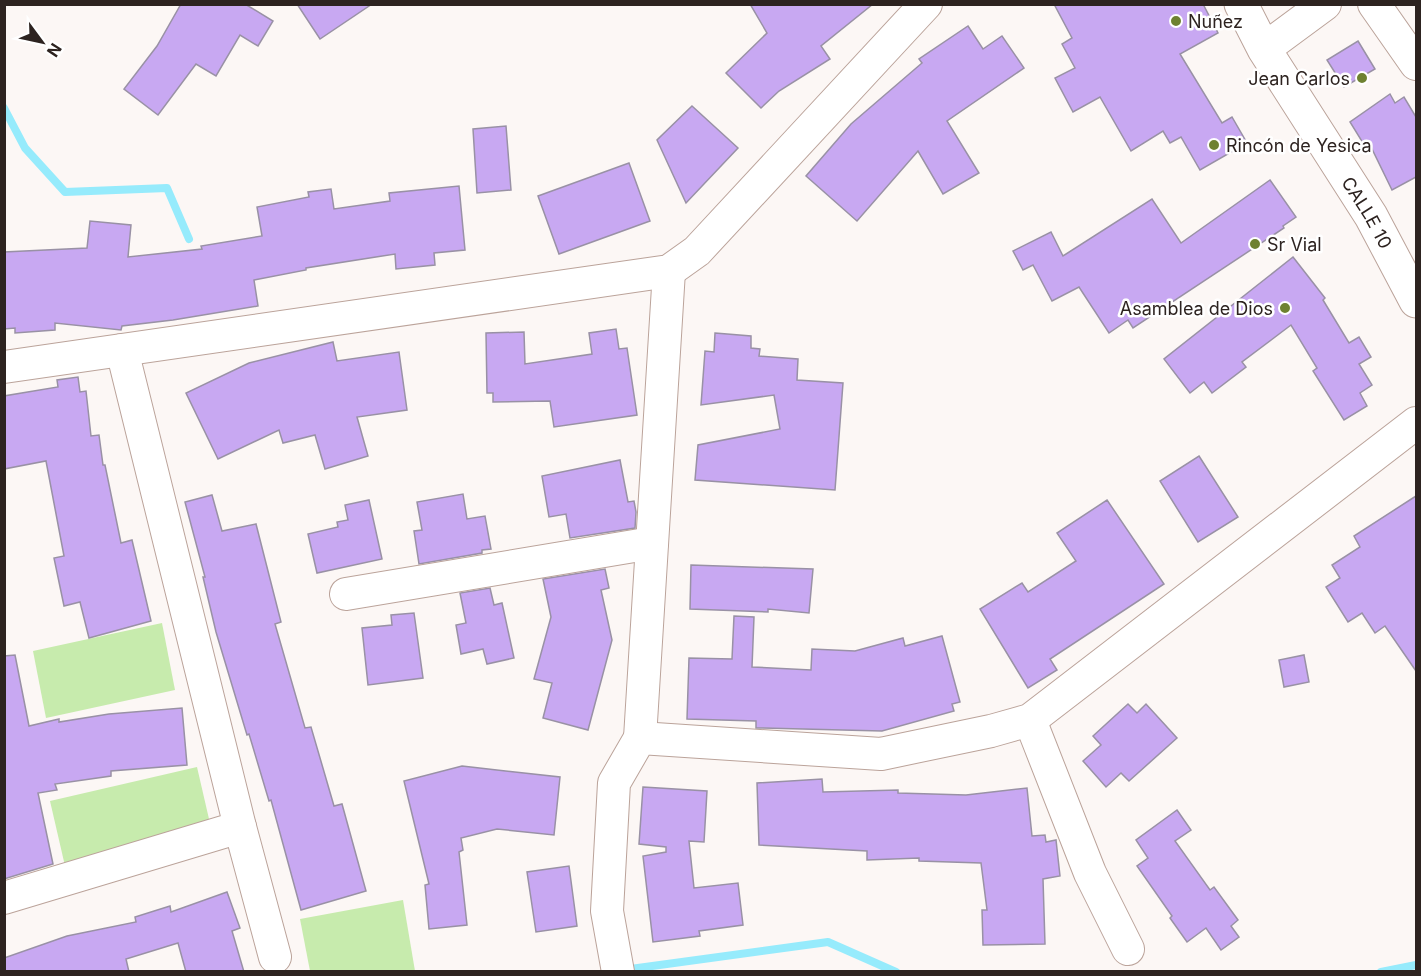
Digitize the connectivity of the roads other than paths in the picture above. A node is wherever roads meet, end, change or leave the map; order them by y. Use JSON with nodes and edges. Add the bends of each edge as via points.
{"nodes":[{"id":1,"x":926,"y":4,"type":"edge"},
{"id":2,"x":1241,"y":4,"type":"edge"},
{"id":3,"x":1325,"y":4,"type":"edge"},
{"id":4,"x":1374,"y":4,"type":"edge"},
{"id":5,"x":1264,"y":49,"type":"junction"},
{"id":6,"x":1416,"y":64,"type":"edge"},
{"id":7,"x":669,"y":271,"type":"junction"},
{"id":8,"x":1416,"y":301,"type":"edge"},
{"id":9,"x":122,"y":350,"type":"junction"},
{"id":10,"x":4,"y":367,"type":"edge"},
{"id":11,"x":1416,"y":423,"type":"edge"},
{"id":12,"x":652,"y":543,"type":"junction"},
{"id":13,"x":346,"y":594,"type":"dead end"},
{"id":14,"x":1030,"y":720,"type":"junction"},
{"id":15,"x":640,"y":738,"type":"junction"},
{"id":16,"x":240,"y":827,"type":"junction"},
{"id":17,"x":4,"y":898,"type":"edge"},
{"id":18,"x":1128,"y":949,"type":"dead end"},
{"id":19,"x":275,"y":957,"type":"dead end"},
{"id":20,"x":618,"y":972,"type":"edge"}],
"edges":[{"from":1,"to":7,"type":"street","via":[[697,251]]},
{"from":2,"to":5,"type":"main road","name":"CALLE 10"},
{"from":3,"to":5,"type":"street"},
{"from":4,"to":6,"type":"street"},
{"from":5,"to":8,"type":"main road","name":"CALLE 10","via":[[1371,216]]},
{"from":7,"to":9,"type":"street"},
{"from":7,"to":12,"type":"street"},
{"from":9,"to":10,"type":"street"},
{"from":9,"to":16,"type":"street"},
{"from":11,"to":14,"type":"street"},
{"from":12,"to":13,"type":"street"},
{"from":12,"to":15,"type":"street"},
{"from":14,"to":15,"type":"street","via":[[881,754]]},
{"from":14,"to":18,"type":"street","via":[[1090,873]]},
{"from":15,"to":20,"type":"street","via":[[614,783],[607,911]]},
{"from":16,"to":17,"type":"street"},
{"from":16,"to":19,"type":"street"}]}
